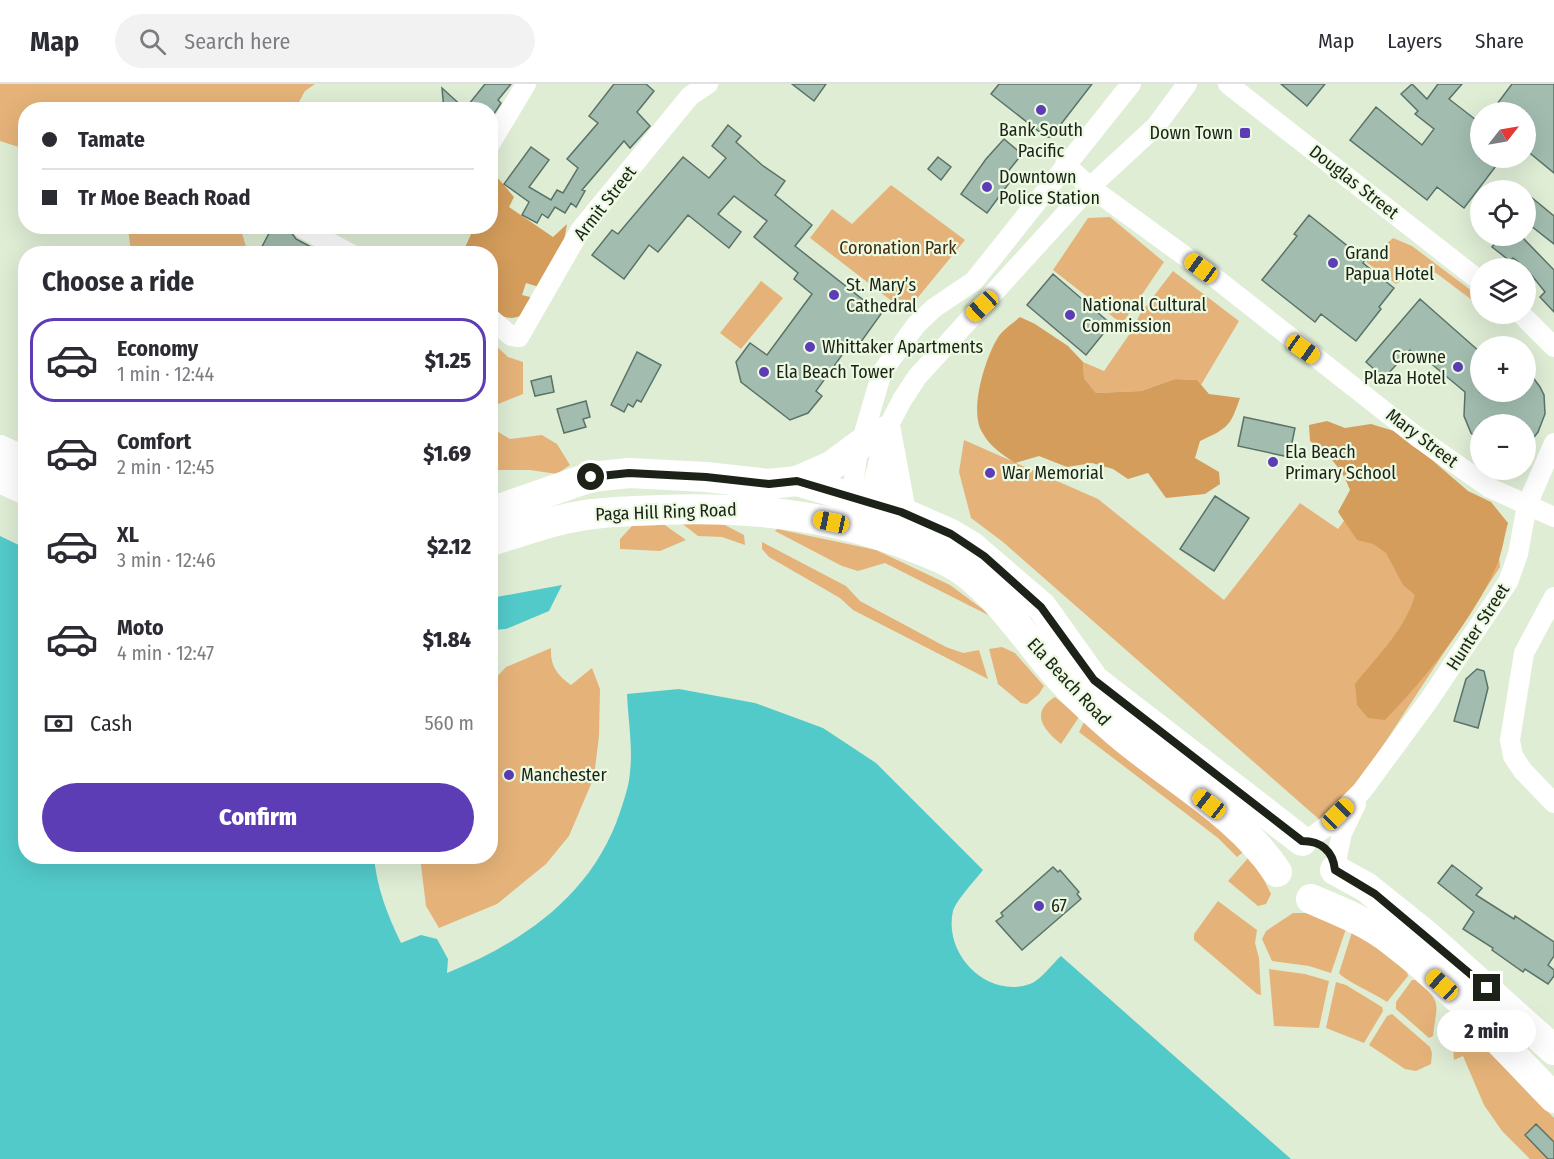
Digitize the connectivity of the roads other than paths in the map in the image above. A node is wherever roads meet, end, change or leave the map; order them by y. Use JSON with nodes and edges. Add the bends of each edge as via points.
{"nodes":[{"id":1,"x":526,"y":84,"type":"edge"},
{"id":2,"x":708,"y":84,"type":"edge"},
{"id":3,"x":1131,"y":84,"type":"edge"},
{"id":4,"x":1187,"y":84,"type":"edge"},
{"id":5,"x":1228,"y":84,"type":"edge"},
{"id":6,"x":498,"y":131,"type":"edge"},
{"id":7,"x":1065,"y":164,"type":"junction"},
{"id":8,"x":1090,"y":187,"type":"junction"},
{"id":9,"x":313,"y":234,"type":"edge"},
{"id":10,"x":336,"y":246,"type":"edge"},
{"id":11,"x":1470,"y":273,"type":"edge"},
{"id":12,"x":953,"y":297,"type":"junction"},
{"id":13,"x":972,"y":316,"type":"junction"},
{"id":14,"x":1531,"y":324,"type":"edge"},
{"id":15,"x":498,"y":325,"type":"edge"},
{"id":16,"x":1554,"y":347,"type":"edge"},
{"id":17,"x":873,"y":437,"type":"junction"},
{"id":18,"x":0,"y":450,"type":"edge"},
{"id":19,"x":1552,"y":450,"type":"edge"},
{"id":20,"x":18,"y":458,"type":"edge"},
{"id":21,"x":591,"y":477,"type":"junction"},
{"id":22,"x":0,"y":478,"type":"edge"},
{"id":23,"x":789,"y":482,"type":"junction"},
{"id":24,"x":18,"y":486,"type":"edge"},
{"id":25,"x":1527,"y":505,"type":"junction"},
{"id":26,"x":498,"y":509,"type":"edge"},
{"id":27,"x":901,"y":512,"type":"junction"},
{"id":28,"x":857,"y":513,"type":"junction"},
{"id":29,"x":592,"y":514,"type":"junction"},
{"id":30,"x":1554,"y":517,"type":"edge"},
{"id":31,"x":498,"y":539,"type":"edge"},
{"id":32,"x":1554,"y":597,"type":"edge"},
{"id":33,"x":1362,"y":790,"type":"junction"},
{"id":34,"x":1554,"y":803,"type":"edge"},
{"id":35,"x":1304,"y":841,"type":"junction"},
{"id":36,"x":1335,"y":868,"type":"junction"},
{"id":37,"x":1276,"y":872,"type":"junction"},
{"id":38,"x":1311,"y":899,"type":"junction"},
{"id":39,"x":1554,"y":1050,"type":"edge"},
{"id":40,"x":1554,"y":1098,"type":"edge"}],
"edges":[{"from":1,"to":6,"type":"street"},
{"from":2,"to":15,"type":"street","name":"Armit Street","via":[[690,96],[581,229],[519,337],[511,336]]},
{"from":3,"to":7,"type":"street"},
{"from":4,"to":8,"type":"street","via":[[1156,126]]},
{"from":5,"to":11,"type":"street","name":"Douglas Street"},
{"from":7,"to":8,"type":"street","name":"Mary Street"},
{"from":7,"to":12,"type":"street","via":[[974,281]]},
{"from":8,"to":13,"type":"street"},
{"from":8,"to":25,"type":"street","name":"Mary Street","via":[[1416,436],[1490,488]]},
{"from":9,"to":10,"type":"street"},
{"from":12,"to":13,"type":"street"},
{"from":12,"to":17,"type":"street","via":[[916,325],[882,372]]},
{"from":13,"to":17,"type":"street","via":[[917,377]]},
{"from":14,"to":16,"type":"street"},
{"from":17,"to":23,"type":"highway","via":[[831,466]]},
{"from":17,"to":27,"type":"highway"},
{"from":17,"to":28,"type":"street"},
{"from":17,"to":28,"type":"street","via":[[857,458]]},
{"from":18,"to":20,"type":"highway"},
{"from":19,"to":25,"type":"street","name":"Hunter Street"},
{"from":21,"to":23,"type":"highway","name":"Paga Hill Ring Road","via":[[629,473]]},
{"from":21,"to":26,"type":"highway","name":"Paga Hill Ring Road"},
{"from":21,"to":29,"type":"highway"},
{"from":22,"to":24,"type":"highway"},
{"from":23,"to":28,"type":"highway","name":"Paga Hill Ring Road"},
{"from":25,"to":30,"type":"street","name":"Mary Street"},
{"from":25,"to":33,"type":"street","name":"Hunter Street","via":[[1518,554],[1508,582],[1429,700]]},
{"from":27,"to":28,"type":"highway","name":"Ela Beach Road"},
{"from":27,"to":35,"type":"highway","name":"Ela Beach Road","via":[[951,534],[984,556],[1041,607],[1094,680]]},
{"from":28,"to":29,"type":"highway","name":"Paga Hill Ring Road","via":[[730,509]]},
{"from":28,"to":37,"type":"highway","name":"Ela Beach Road","via":[[966,573],[1002,607],[1080,699],[1245,833]]},
{"from":29,"to":31,"type":"highway","name":"Paga Hill Ring Road"},
{"from":32,"to":34,"type":"street","via":[[1524,653],[1510,740],[1513,756],[1523,771]]},
{"from":33,"to":35,"type":"street","name":"Hunter Street","via":[[1327,826]]},
{"from":33,"to":36,"type":"street","name":"Hunter Street","via":[[1342,833]]},
{"from":35,"to":36,"type":"highway","via":[[1328,851]]},
{"from":35,"to":37,"type":"highway","via":[[1286,848]]},
{"from":36,"to":38,"type":"highway","via":[[1328,889]]},
{"from":36,"to":39,"type":"highway","via":[[1366,887],[1426,935]]},
{"from":37,"to":38,"type":"highway","via":[[1287,893]]},
{"from":38,"to":40,"type":"highway","via":[[1392,940],[1452,993]]}]}
